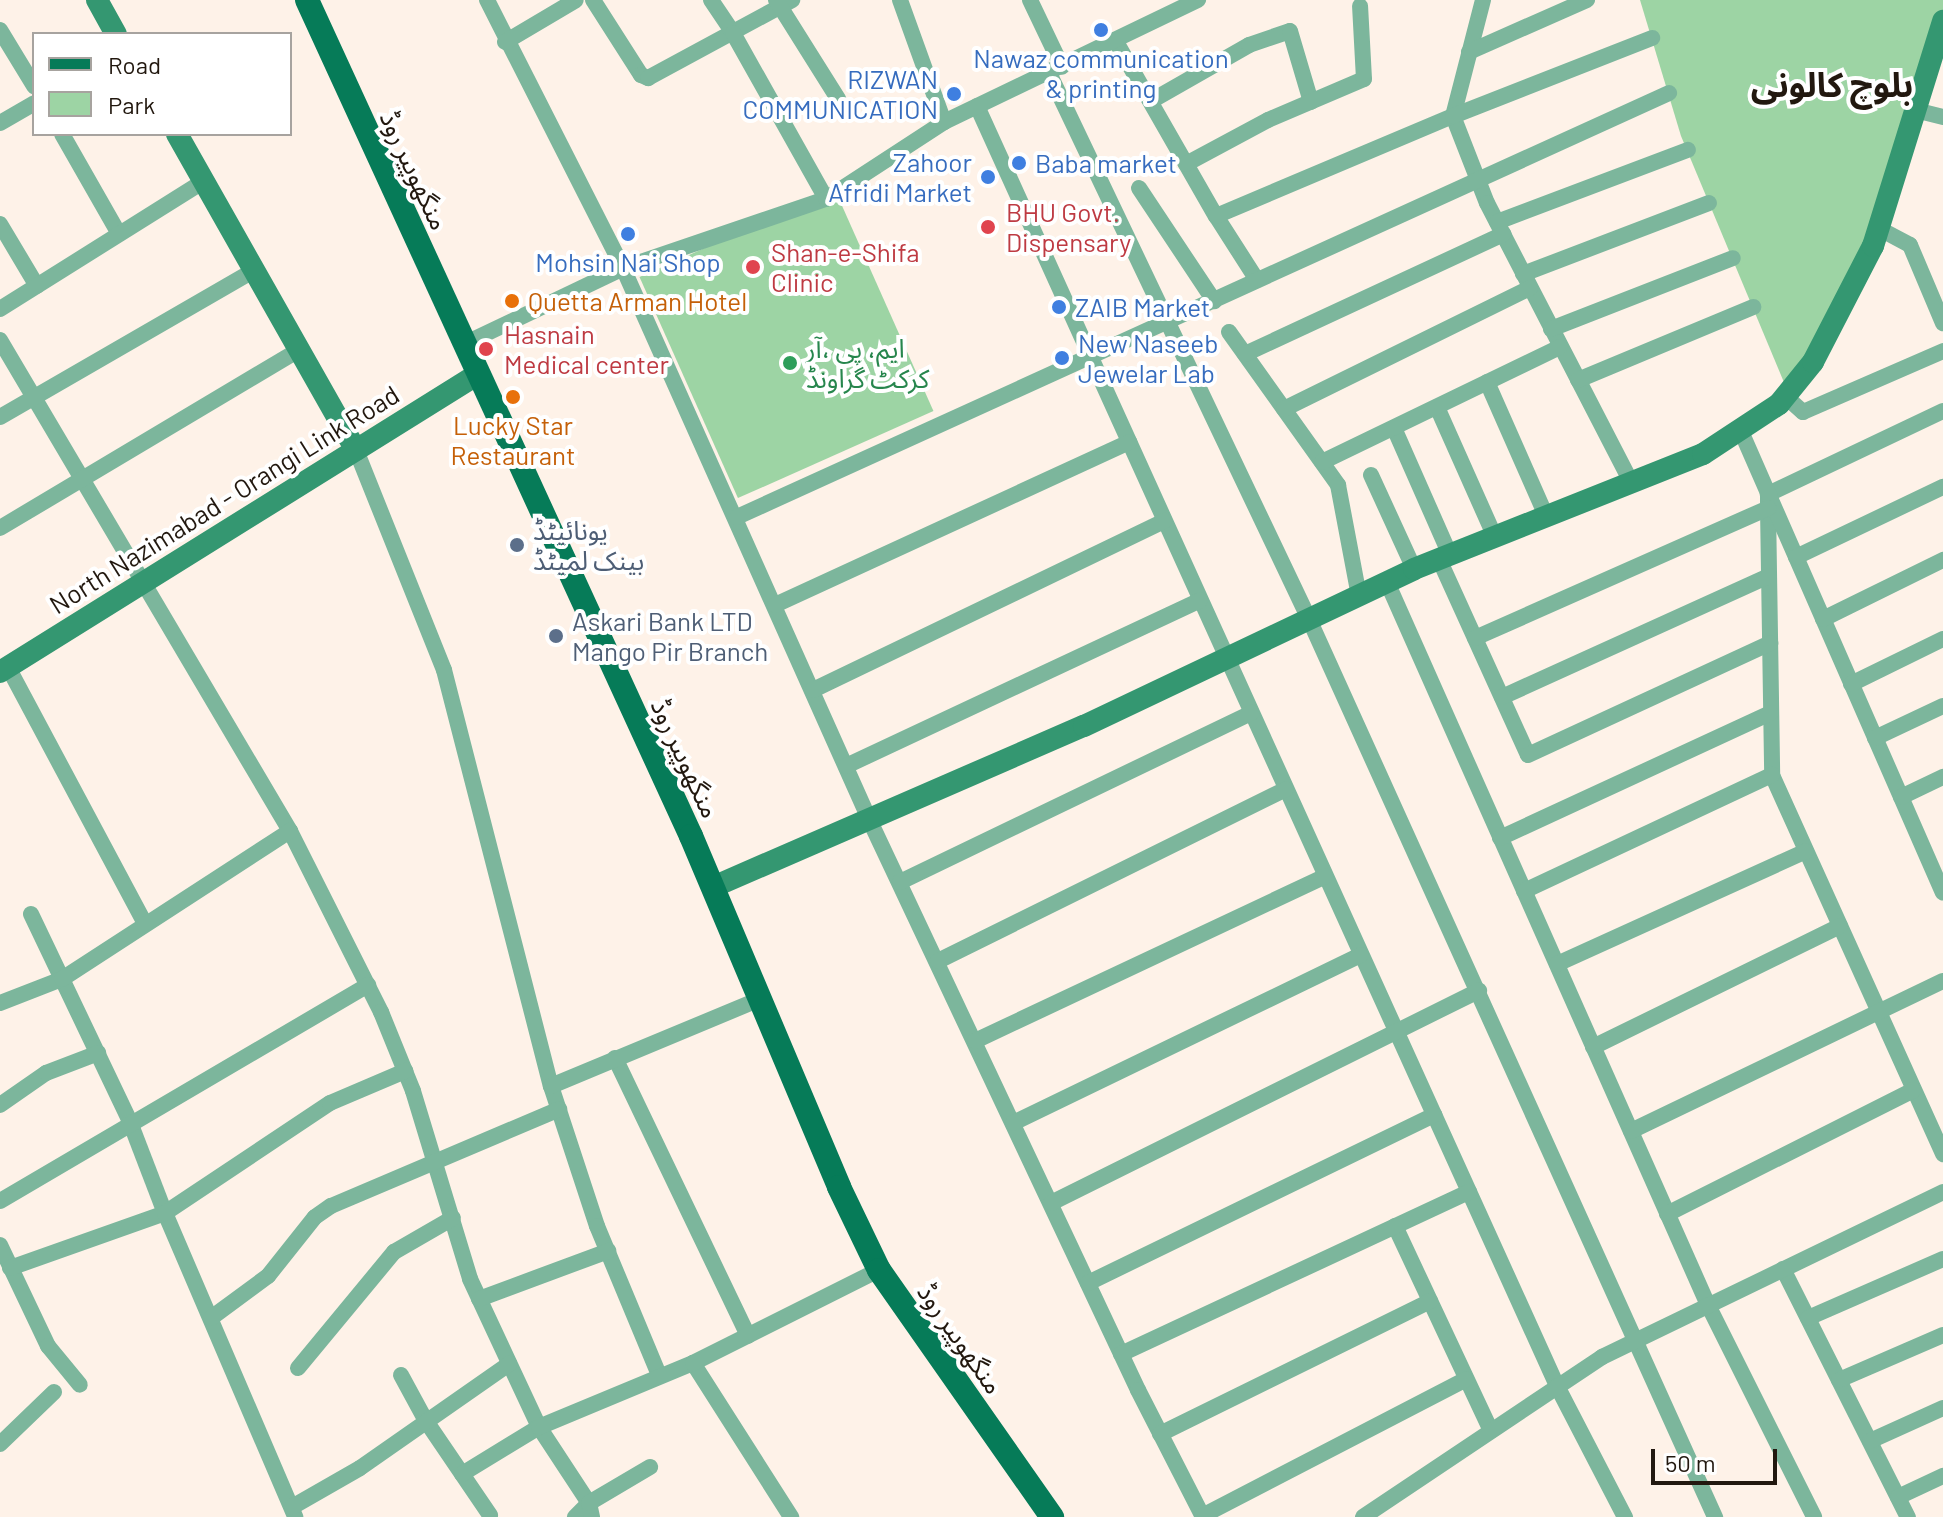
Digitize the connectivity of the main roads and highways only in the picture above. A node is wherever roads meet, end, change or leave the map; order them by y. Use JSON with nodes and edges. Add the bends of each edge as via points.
{"nodes":[{"id":1,"x":307,"y":0,"type":"edge"},
{"id":2,"x":1052,"y":1517,"type":"edge"}],
"edges":[{"from":1,"to":2,"type":"main road","name":"منگھوپیر روڈ","via":[[713,887],[879,1270]]}]}
